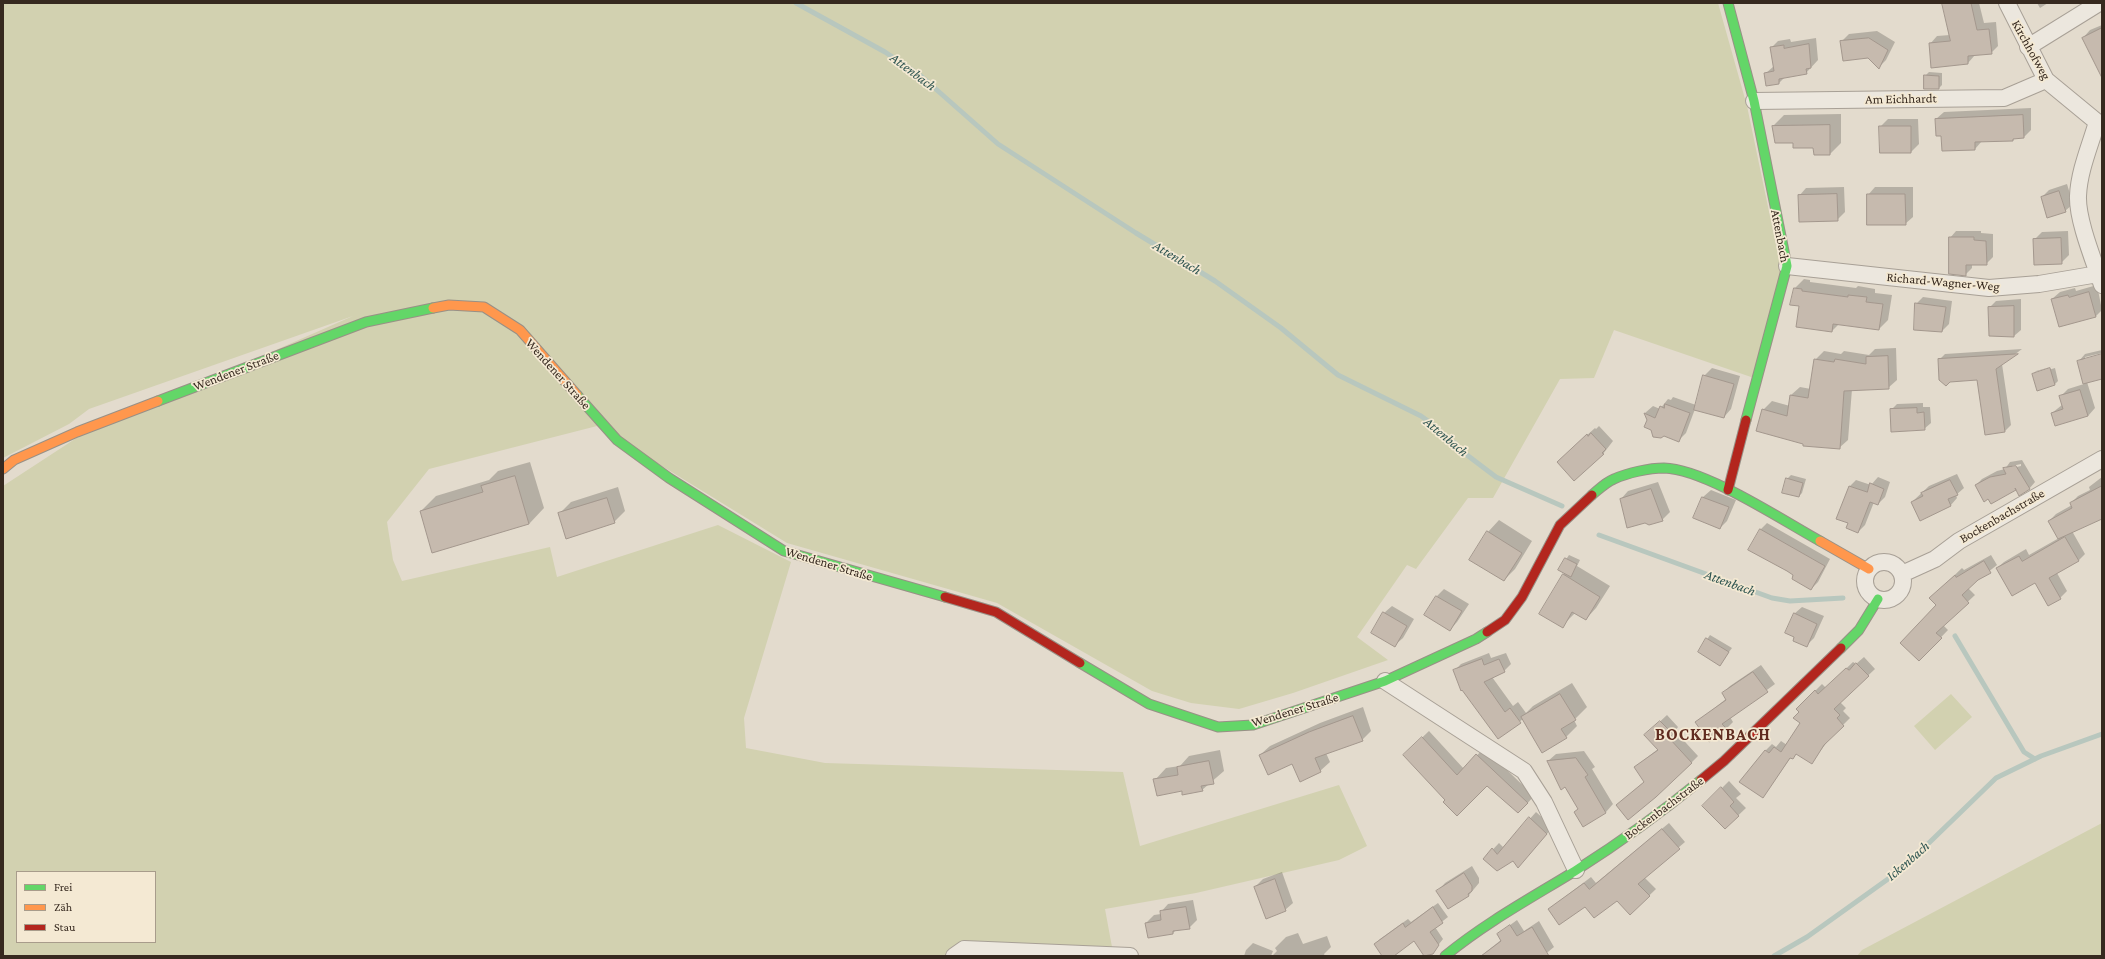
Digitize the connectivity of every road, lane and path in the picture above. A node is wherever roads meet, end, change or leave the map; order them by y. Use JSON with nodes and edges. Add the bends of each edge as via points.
{"nodes":[{"id":1,"x":1728,"y":3,"type":"edge"},
{"id":2,"x":2007,"y":3,"type":"edge"},
{"id":3,"x":2100,"y":3,"type":"edge"},
{"id":4,"x":2028,"y":47,"type":"junction"},
{"id":5,"x":2046,"y":80,"type":"junction"},
{"id":6,"x":1754,"y":101,"type":"junction"},
{"id":7,"x":2100,"y":122,"type":"edge"},
{"id":8,"x":1787,"y":266,"type":"junction"},
{"id":9,"x":2100,"y":279,"type":"edge"},
{"id":10,"x":2102,"y":459,"type":"edge"},
{"id":11,"x":3,"y":469,"type":"edge"},
{"id":12,"x":1728,"y":490,"type":"junction"},
{"id":13,"x":1869,"y":569,"type":"junction"},
{"id":14,"x":1902,"y":574,"type":"junction"},
{"id":15,"x":1878,"y":599,"type":"junction"},
{"id":16,"x":1386,"y":681,"type":"junction"},
{"id":17,"x":1576,"y":870,"type":"junction"},
{"id":18,"x":954,"y":956,"type":"edge"},
{"id":19,"x":1130,"y":956,"type":"edge"},
{"id":20,"x":1445,"y":956,"type":"edge"}],
"edges":[{"from":1,"to":6,"type":"street","name":"Attenbach"},
{"from":2,"to":4,"type":"street","name":"Kirchhofweg"},
{"from":3,"to":4,"type":"street"},
{"from":4,"to":5,"type":"street","name":"Kirchhofweg"},
{"from":5,"to":6,"type":"street","name":"Am Eichhardt","via":[[2004,98]]},
{"from":5,"to":7,"type":"street","name":"Kirchhofweg"},
{"from":6,"to":8,"type":"street","name":"Attenbach"},
{"from":7,"to":9,"type":"street","name":"Kirchhofweg","via":[[2080,178],[2078,198],[2081,218]]},
{"from":8,"to":9,"type":"street","name":"Richard-Wagner-Weg","via":[[1990,288]]},
{"from":8,"to":12,"type":"street","name":"Attenbach"},
{"from":10,"to":14,"type":"street","name":"Bockenbachstraße","via":[[1959,541],[1935,559]]},
{"from":11,"to":16,"type":"street","name":"Wendener Straße","via":[[14,460],[77,432],[366,322],[449,305],[484,307],[520,330],[617,440],[669,478],[784,551],[996,612],[1149,704],[1218,727],[1253,725]]},
{"from":12,"to":13,"type":"street"},
{"from":12,"to":16,"type":"street","via":[[1692,473],[1664,468],[1613,478],[1585,500],[1560,525],[1522,597],[1505,620],[1476,639]]},
{"from":13,"to":14,"type":"street","via":[[1887,562],[1893,564]]},
{"from":13,"to":15,"type":"street","via":[[1866,587],[1868,592]]},
{"from":14,"to":15,"type":"street","via":[[1900,593],[1890,600]]},
{"from":15,"to":17,"type":"street","name":"Bockenbachstraße","via":[[1859,630],[1724,760],[1656,817]]},
{"from":16,"to":17,"type":"street","via":[[1524,770],[1544,802]]},
{"from":17,"to":20,"type":"street","name":"Bockenbachstraße","via":[[1471,935]]},
{"from":18,"to":19,"type":"street","via":[[964,949]]}]}
